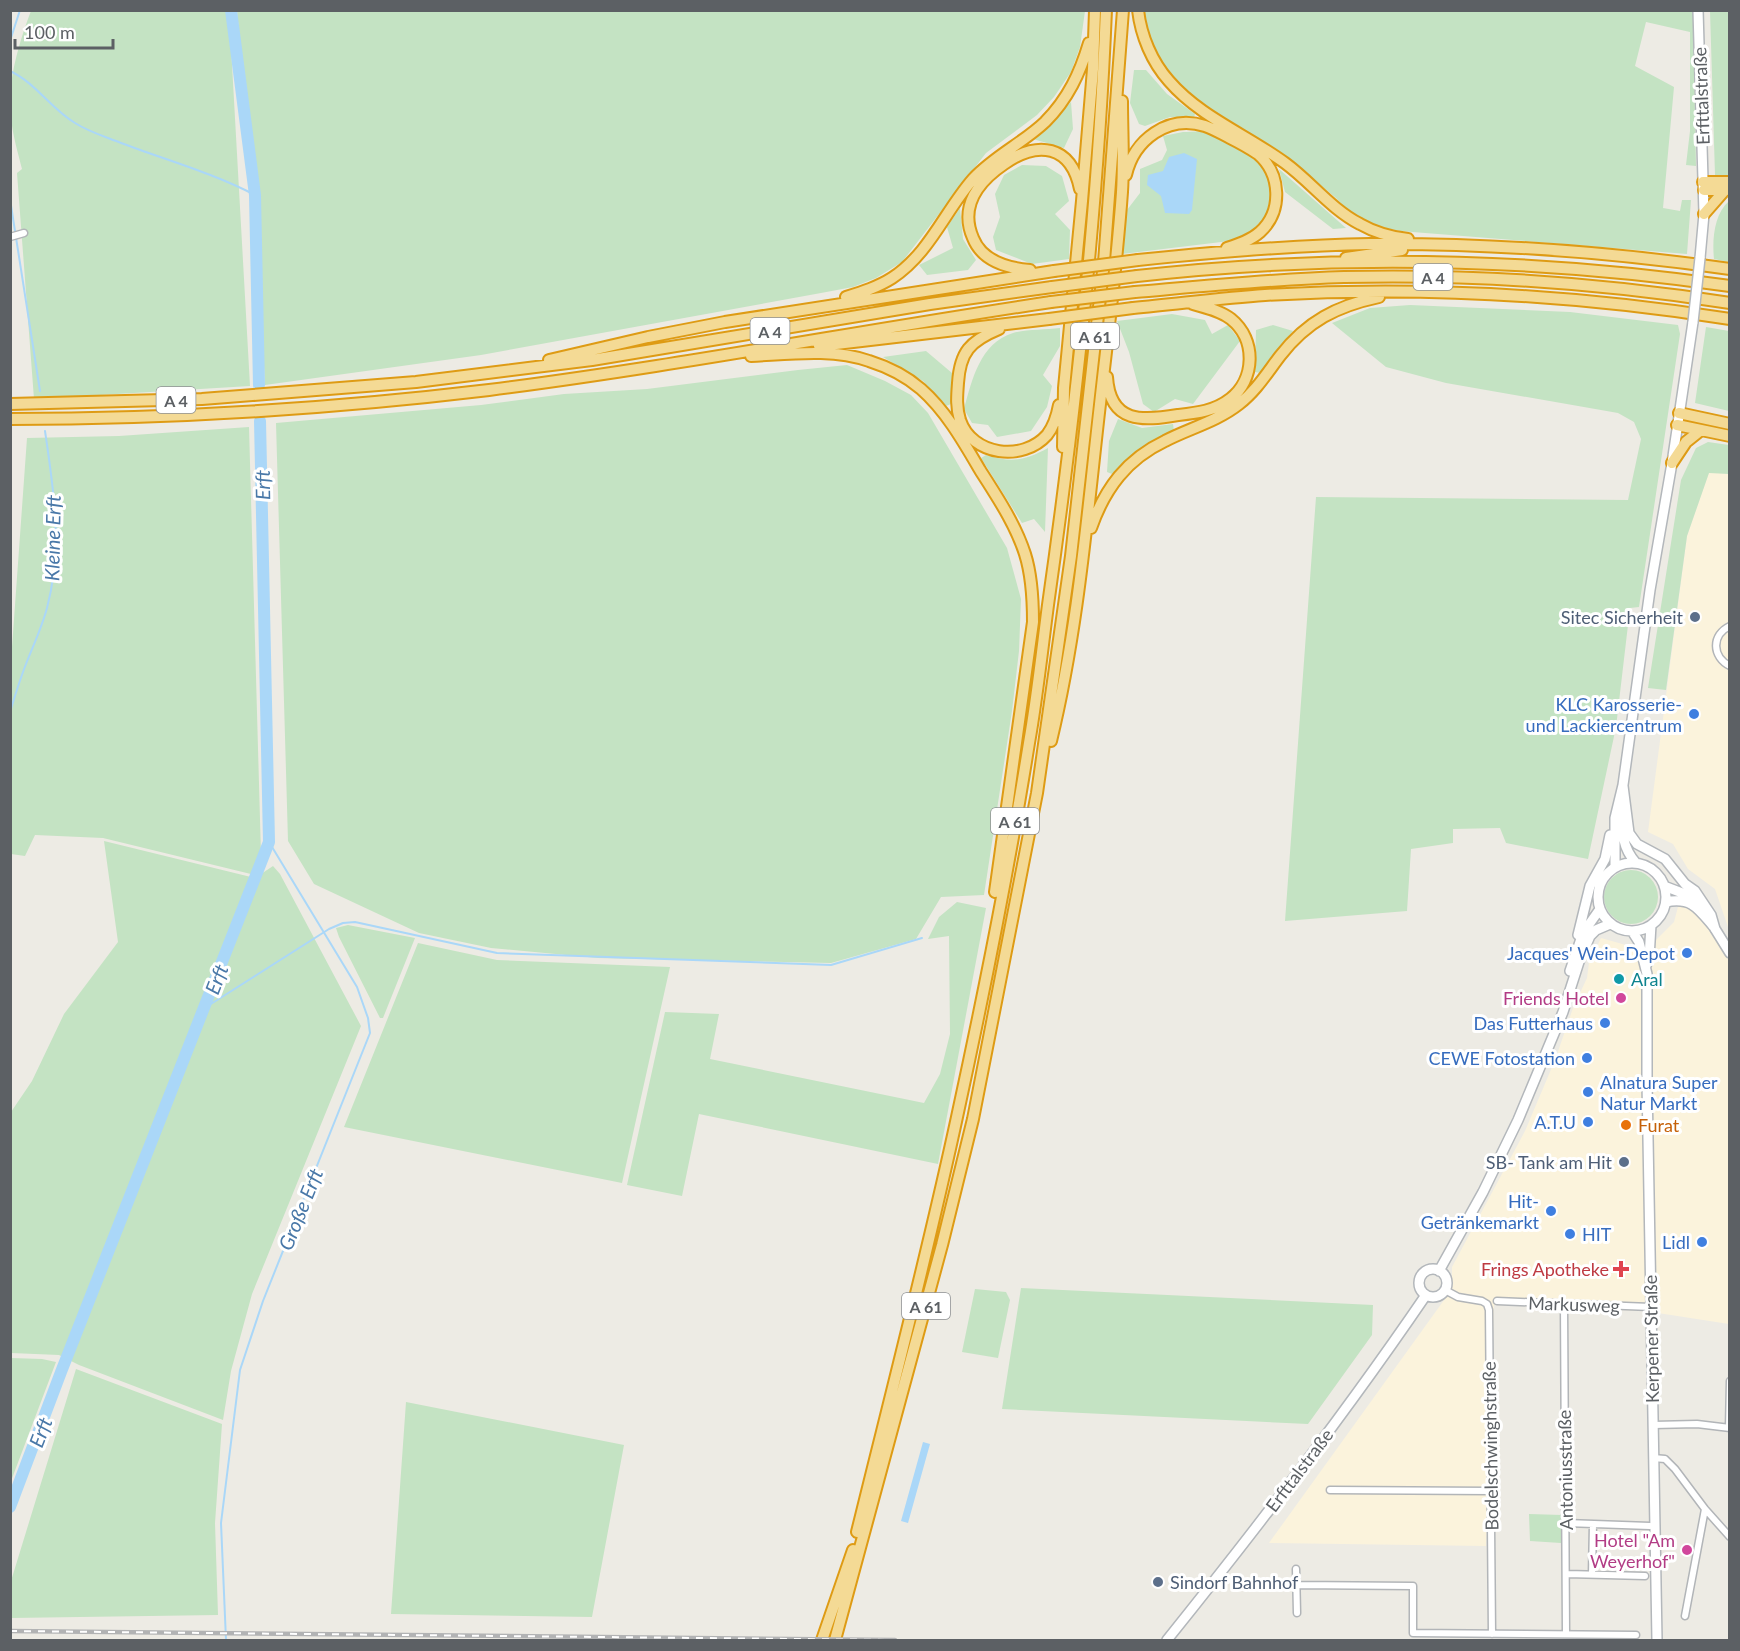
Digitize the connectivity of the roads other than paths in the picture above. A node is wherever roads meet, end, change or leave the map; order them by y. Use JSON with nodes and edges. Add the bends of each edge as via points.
{"nodes":[{"id":1,"x":1095,"y":10,"type":"edge"},
{"id":2,"x":1106,"y":10,"type":"edge"},
{"id":3,"x":1123,"y":10,"type":"edge"},
{"id":4,"x":1138,"y":10,"type":"edge"},
{"id":5,"x":1698,"y":10,"type":"edge"},
{"id":6,"x":1094,"y":28,"type":"junction"},
{"id":7,"x":1120,"y":50,"type":"junction"},
{"id":8,"x":1703,"y":186,"type":"junction"},
{"id":9,"x":1728,"y":188,"type":"edge"},
{"id":10,"x":1122,"y":190,"type":"junction"},
{"id":11,"x":1082,"y":201,"type":"junction"},
{"id":12,"x":1704,"y":214,"type":"junction"},
{"id":13,"x":22,"y":233,"type":"dead end"},
{"id":14,"x":10,"y":237,"type":"edge"},
{"id":15,"x":1450,"y":245,"type":"junction"},
{"id":16,"x":1217,"y":252,"type":"junction"},
{"id":17,"x":1325,"y":262,"type":"junction"},
{"id":18,"x":1730,"y":269,"type":"edge"},
{"id":19,"x":1042,"y":272,"type":"junction"},
{"id":20,"x":1730,"y":286,"type":"edge"},
{"id":21,"x":1400,"y":293,"type":"junction"},
{"id":22,"x":1188,"y":303,"type":"junction"},
{"id":23,"x":1730,"y":303,"type":"edge"},
{"id":24,"x":816,"y":307,"type":"junction"},
{"id":25,"x":1730,"y":319,"type":"edge"},
{"id":26,"x":1014,"y":323,"type":"junction"},
{"id":27,"x":718,"y":356,"type":"junction"},
{"id":28,"x":747,"y":356,"type":"junction"},
{"id":29,"x":1106,"y":358,"type":"junction"},
{"id":30,"x":487,"y":374,"type":"junction"},
{"id":31,"x":1064,"y":388,"type":"junction"},
{"id":32,"x":10,"y":404,"type":"edge"},
{"id":33,"x":1679,"y":413,"type":"junction"},
{"id":34,"x":10,"y":419,"type":"edge"},
{"id":35,"x":1730,"y":424,"type":"edge"},
{"id":36,"x":1677,"y":425,"type":"junction"},
{"id":37,"x":1701,"y":430,"type":"junction"},
{"id":38,"x":1730,"y":436,"type":"edge"},
{"id":39,"x":1672,"y":463,"type":"junction"},
{"id":40,"x":1062,"y":510,"type":"junction"},
{"id":41,"x":1085,"y":545,"type":"junction"},
{"id":42,"x":1730,"y":626,"type":"edge"},
{"id":43,"x":1730,"y":666,"type":"edge"},
{"id":44,"x":1623,"y":785,"type":"junction"},
{"id":45,"x":1037,"y":793,"type":"junction"},
{"id":46,"x":1625,"y":796,"type":"junction"},
{"id":47,"x":1615,"y":818,"type":"junction"},
{"id":48,"x":1635,"y":863,"type":"junction"},
{"id":49,"x":1615,"y":867,"type":"junction"},
{"id":50,"x":1665,"y":886,"type":"junction"},
{"id":51,"x":1666,"y":902,"type":"junction"},
{"id":52,"x":1600,"y":909,"type":"junction"},
{"id":53,"x":1610,"y":924,"type":"junction"},
{"id":54,"x":1651,"y":926,"type":"junction"},
{"id":55,"x":1715,"y":929,"type":"junction"},
{"id":56,"x":1632,"y":931,"type":"junction"},
{"id":57,"x":1577,"y":947,"type":"junction"},
{"id":58,"x":1730,"y":952,"type":"edge"},
{"id":59,"x":990,"y":961,"type":"junction"},
{"id":60,"x":1646,"y":966,"type":"junction"},
{"id":61,"x":1547,"y":1048,"type":"junction"},
{"id":62,"x":1439,"y":1271,"type":"junction"},
{"id":63,"x":1444,"y":1290,"type":"junction"},
{"id":64,"x":1426,"y":1295,"type":"junction"},
{"id":65,"x":1497,"y":1301,"type":"dead end"},
{"id":66,"x":1564,"y":1305,"type":"junction"},
{"id":67,"x":1651,"y":1307,"type":"junction"},
{"id":68,"x":1730,"y":1382,"type":"edge"},
{"id":69,"x":1653,"y":1425,"type":"junction"},
{"id":70,"x":1729,"y":1428,"type":"edge"},
{"id":71,"x":1653,"y":1458,"type":"junction"},
{"id":72,"x":1330,"y":1490,"type":"dead end"},
{"id":73,"x":1491,"y":1491,"type":"junction"},
{"id":74,"x":1705,"y":1509,"type":"junction"},
{"id":75,"x":1730,"y":1522,"type":"edge"},
{"id":76,"x":1566,"y":1523,"type":"junction"},
{"id":77,"x":1593,"y":1524,"type":"junction"},
{"id":78,"x":1650,"y":1526,"type":"dead end"},
{"id":79,"x":1720,"y":1526,"type":"junction"},
{"id":80,"x":1730,"y":1537,"type":"edge"},
{"id":81,"x":1296,"y":1569,"type":"dead end"},
{"id":82,"x":1567,"y":1574,"type":"junction"},
{"id":83,"x":1592,"y":1574,"type":"junction"},
{"id":84,"x":1645,"y":1576,"type":"dead end"},
{"id":85,"x":1296,"y":1585,"type":"junction"},
{"id":86,"x":1297,"y":1613,"type":"dead end"},
{"id":87,"x":1685,"y":1616,"type":"dead end"},
{"id":88,"x":1492,"y":1634,"type":"junction"},
{"id":89,"x":1566,"y":1634,"type":"junction"},
{"id":90,"x":1636,"y":1635,"type":"dead end"},
{"id":91,"x":822,"y":1641,"type":"edge"},
{"id":92,"x":835,"y":1641,"type":"edge"},
{"id":93,"x":1167,"y":1641,"type":"edge"},
{"id":94,"x":1657,"y":1641,"type":"edge"}],
"edges":[{"from":1,"to":6,"type":"highway"},
{"from":2,"to":40,"type":"highway","number":"A 61","via":[[1082,339]]},
{"from":3,"to":7,"type":"highway","number":"A 61"},
{"from":4,"to":15,"type":"highway","via":[[1155,62],[1170,84],[1191,103],[1286,163],[1359,224],[1397,238]]},
{"from":5,"to":8,"type":"main road","name":"Erfttalstraße"},
{"from":6,"to":11,"type":"highway"},
{"from":6,"to":24,"type":"highway","via":[[1078,75],[1060,105],[1044,123],[973,179],[909,264],[871,289]]},
{"from":7,"to":10,"type":"highway"},
{"from":7,"to":45,"type":"highway","number":"A 61","via":[[1101,285],[1071,556]]},
{"from":8,"to":9,"type":"highway"},
{"from":8,"to":12,"type":"main road","name":"Erfttalstraße"},
{"from":9,"to":12,"type":"highway"},
{"from":10,"to":16,"type":"highway","via":[[1137,149],[1164,127],[1185,123],[1204,126],[1250,149],[1272,172],[1276,187],[1273,212],[1254,236]]},
{"from":10,"to":29,"type":"highway"},
{"from":11,"to":19,"type":"highway","via":[[1070,164],[1053,151],[1039,149],[1022,152],[999,168],[973,196],[969,225],[974,242],[984,254],[1004,266]]},
{"from":11,"to":31,"type":"highway"},
{"from":12,"to":33,"type":"main road","name":"Erfttalstraße","bridge":true},
{"from":13,"to":14,"type":"street"},
{"from":15,"to":16,"type":"highway","via":[[1349,245]]},
{"from":15,"to":17,"type":"highway","via":[[1361,254]]},
{"from":15,"to":18,"type":"highway","via":[[1572,252]]},
{"from":16,"to":19,"type":"highway","bridge":true},
{"from":17,"to":20,"type":"highway","number":"A 4","via":[[1538,266]]},
{"from":17,"to":30,"type":"highway","number":"A 4","bridge":true,"via":[[1053,286]]},
{"from":19,"to":24,"type":"highway"},
{"from":21,"to":22,"type":"highway","via":[[1264,295]]},
{"from":21,"to":25,"type":"highway","via":[[1571,300]]},
{"from":21,"to":41,"type":"highway","via":[[1357,302],[1324,316],[1296,338],[1256,388],[1231,410],[1138,456],[1110,487]]},
{"from":22,"to":26,"type":"highway","bridge":true},
{"from":22,"to":29,"type":"highway","via":[[1215,310],[1243,332],[1250,356],[1248,373],[1228,401],[1203,412],[1151,420],[1132,417],[1120,409],[1110,392]]},
{"from":23,"to":27,"type":"highway","number":"A 4","bridge":true,"via":[[1559,283],[1342,277],[1051,302]]},
{"from":24,"to":30,"type":"highway","via":[[648,337]]},
{"from":26,"to":28,"type":"highway"},
{"from":26,"to":31,"type":"highway","via":[[972,344],[959,366],[957,405],[961,422],[973,439],[1000,452],[1016,452],[1039,442],[1055,423]]},
{"from":27,"to":28,"type":"highway"},
{"from":27,"to":34,"type":"highway","number":"A 4","via":[[490,390],[312,408]]},
{"from":28,"to":59,"type":"highway","via":[[854,356],[880,364],[913,382],[960,437],[1011,519],[1025,553],[1033,594],[1033,622],[995,893]]},
{"from":29,"to":41,"type":"highway"},
{"from":30,"to":32,"type":"highway","number":"A 4","via":[[248,396]]},
{"from":31,"to":40,"type":"highway"},
{"from":33,"to":35,"type":"highway"},
{"from":33,"to":36,"type":"main road","name":"Erfttalstraße"},
{"from":36,"to":37,"type":"highway"},
{"from":36,"to":39,"type":"main road","name":"Erfttalstraße"},
{"from":37,"to":38,"type":"highway"},
{"from":37,"to":39,"type":"highway","via":[[1686,442]]},
{"from":39,"to":44,"type":"main road","name":"Erfttalstraße"},
{"from":40,"to":59,"type":"highway","number":"A 61","via":[[1030,741]]},
{"from":41,"to":45,"type":"highway","via":[[1063,679]]},
{"from":42,"to":43,"type":"street","via":[[1720,632],[1715,645],[1719,658]]},
{"from":44,"to":46,"type":"main road"},
{"from":44,"to":47,"type":"main road"},
{"from":45,"to":92,"type":"highway","number":"A 61","via":[[970,1130]]},
{"from":46,"to":48,"type":"main road","via":[[1622,833]]},
{"from":46,"to":55,"type":"main road","via":[[1633,839],[1665,859],[1695,891],[1712,915]]},
{"from":47,"to":49,"type":"main road"},
{"from":47,"to":57,"type":"main road","via":[[1605,859],[1590,886]]},
{"from":48,"to":49,"type":"main road"},
{"from":48,"to":50,"type":"main road","via":[[1654,871]]},
{"from":49,"to":52,"type":"main road","via":[[1600,886]]},
{"from":50,"to":51,"type":"main road"},
{"from":50,"to":55,"type":"main road","via":[[1701,905]]},
{"from":51,"to":54,"type":"main road"},
{"from":51,"to":55,"type":"main road","via":[[1677,900],[1698,908]]},
{"from":52,"to":53,"type":"main road"},
{"from":52,"to":57,"type":"main road"},
{"from":53,"to":56,"type":"main road"},
{"from":53,"to":61,"type":"main road","via":[[1590,936]]},
{"from":54,"to":56,"type":"main road"},
{"from":54,"to":60,"type":"main road","name":"Kerpener Straße"},
{"from":55,"to":58,"type":"main road"},
{"from":56,"to":60,"type":"main road","name":"Kerpener Straße"},
{"from":57,"to":61,"type":"main road"},
{"from":59,"to":91,"type":"highway","number":"A 61","via":[[928,1244],[852,1554]]},
{"from":60,"to":67,"type":"main road","name":"Kerpener Straße"},
{"from":61,"to":62,"type":"main road","via":[[1518,1120]]},
{"from":62,"to":63,"type":"main road","via":[[1445,1277]]},
{"from":62,"to":64,"type":"main road","via":[[1428,1270],[1421,1275],[1419,1286]]},
{"from":63,"to":64,"type":"main road","via":[[1434,1297]]},
{"from":63,"to":73,"type":"street","name":"Bodelschwinghstraße","via":[[1482,1301],[1489,1307]]},
{"from":64,"to":93,"type":"main road","name":"Erfttalstraße","via":[[1356,1397]]},
{"from":65,"to":66,"type":"street","name":"Markusweg"},
{"from":66,"to":67,"type":"street","name":"Markusweg"},
{"from":66,"to":76,"type":"street","name":"Antoniusstraße"},
{"from":67,"to":69,"type":"main road","name":"Kerpener Straße"},
{"from":68,"to":70,"type":"street"},
{"from":69,"to":70,"type":"street"},
{"from":69,"to":71,"type":"main road","name":"Kerpener Straße"},
{"from":71,"to":74,"type":"street","via":[[1665,1459]]},
{"from":71,"to":94,"type":"main road","name":"Kerpener Straße"},
{"from":72,"to":73,"type":"street"},
{"from":73,"to":88,"type":"street","name":"Bodelschwinghstraße"},
{"from":74,"to":79,"type":"street"},
{"from":74,"to":87,"type":"street"},
{"from":75,"to":79,"type":"street"},
{"from":76,"to":77,"type":"street"},
{"from":76,"to":82,"type":"street","name":"Antoniusstraße"},
{"from":77,"to":78,"type":"street"},
{"from":77,"to":83,"type":"street"},
{"from":79,"to":80,"type":"street"},
{"from":81,"to":85,"type":"street"},
{"from":82,"to":83,"type":"street"},
{"from":82,"to":89,"type":"street","name":"Antoniusstraße"},
{"from":83,"to":84,"type":"street"},
{"from":85,"to":86,"type":"street"},
{"from":85,"to":88,"type":"street","via":[[1413,1586],[1413,1633]]},
{"from":88,"to":89,"type":"street"},
{"from":89,"to":90,"type":"street"}]}
